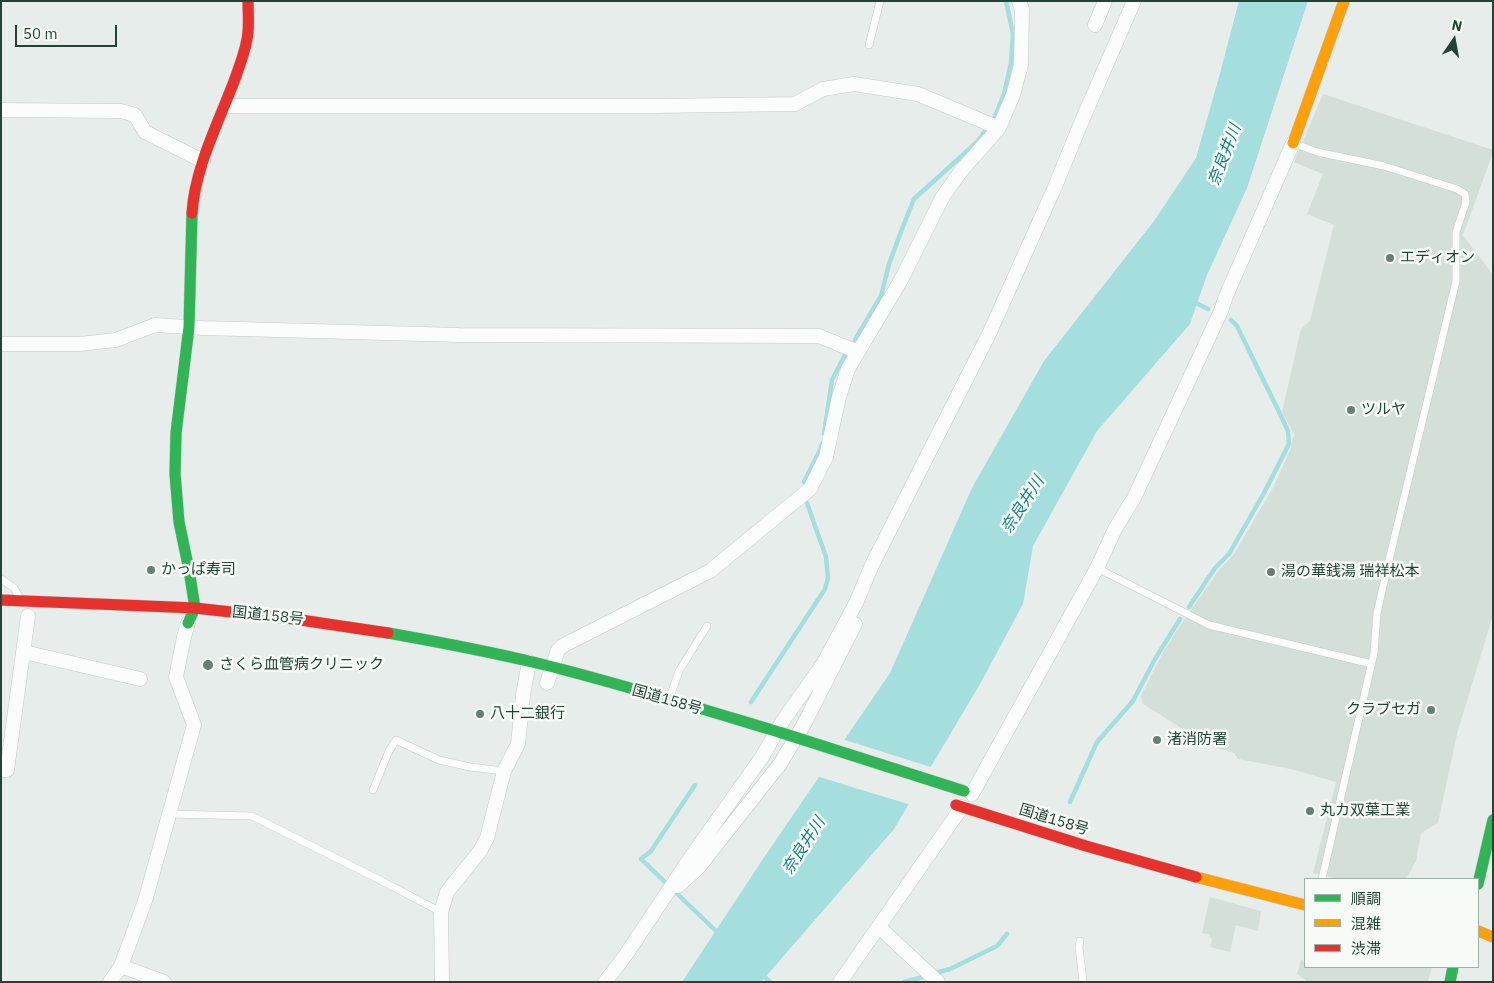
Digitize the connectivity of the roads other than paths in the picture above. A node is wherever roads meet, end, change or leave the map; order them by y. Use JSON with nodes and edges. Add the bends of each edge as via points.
{"nodes":[{"id":1,"x":248,"y":1,"type":"edge"},
{"id":2,"x":880,"y":1,"type":"edge"},
{"id":3,"x":1019,"y":1,"type":"edge"},
{"id":4,"x":1105,"y":1,"type":"edge"},
{"id":5,"x":1134,"y":1,"type":"edge"},
{"id":6,"x":1344,"y":1,"type":"edge"},
{"id":7,"x":1095,"y":25,"type":"dead end"},
{"id":8,"x":869,"y":45,"type":"dead end"},
{"id":9,"x":225,"y":106,"type":"junction"},
{"id":10,"x":1,"y":110,"type":"edge"},
{"id":11,"x":1000,"y":128,"type":"junction"},
{"id":12,"x":1293,"y":143,"type":"junction"},
{"id":13,"x":202,"y":161,"type":"junction"},
{"id":14,"x":189,"y":328,"type":"junction"},
{"id":15,"x":1,"y":344,"type":"edge"},
{"id":16,"x":858,"y":352,"type":"junction"},
{"id":17,"x":872,"y":566,"type":"junction"},
{"id":18,"x":1097,"y":568,"type":"junction"},
{"id":19,"x":1,"y":579,"type":"edge"},
{"id":20,"x":1,"y":600,"type":"edge"},
{"id":21,"x":20,"y":600,"type":"junction"},
{"id":22,"x":195,"y":608,"type":"junction"},
{"id":23,"x":28,"y":616,"type":"dead end"},
{"id":24,"x":188,"y":623,"type":"joint"},
{"id":25,"x":707,"y":626,"type":"dead end"},
{"id":26,"x":24,"y":652,"type":"junction"},
{"id":27,"x":529,"y":662,"type":"junction"},
{"id":28,"x":1372,"y":664,"type":"junction"},
{"id":29,"x":552,"y":667,"type":"junction"},
{"id":30,"x":521,"y":677,"type":"junction"},
{"id":31,"x":140,"y":680,"type":"dead end"},
{"id":32,"x":552,"y":684,"type":"joint"},
{"id":33,"x":670,"y":699,"type":"junction"},
{"id":34,"x":780,"y":732,"type":"junction"},
{"id":35,"x":767,"y":746,"type":"junction"},
{"id":36,"x":801,"y":756,"type":"dead end"},
{"id":37,"x":1,"y":770,"type":"edge"},
{"id":38,"x":504,"y":771,"type":"junction"},
{"id":39,"x":373,"y":790,"type":"dead end"},
{"id":40,"x":972,"y":794,"type":"joint"},
{"id":41,"x":955,"y":805,"type":"joint"},
{"id":42,"x":168,"y":814,"type":"junction"},
{"id":43,"x":1493,"y":820,"type":"edge"},
{"id":44,"x":1322,"y":878,"type":"edge"},
{"id":45,"x":1479,"y":880,"type":"edge"},
{"id":46,"x":662,"y":900,"type":"junction"},
{"id":47,"x":1304,"y":905,"type":"edge"},
{"id":48,"x":441,"y":912,"type":"junction"},
{"id":49,"x":879,"y":927,"type":"junction"},
{"id":50,"x":1479,"y":931,"type":"edge"},
{"id":51,"x":1492,"y":937,"type":"edge"},
{"id":52,"x":1479,"y":938,"type":"edge"},
{"id":53,"x":1080,"y":941,"type":"dead end"},
{"id":54,"x":121,"y":966,"type":"junction"},
{"id":55,"x":1453,"y":968,"type":"edge"},
{"id":56,"x":110,"y":982,"type":"edge"},
{"id":57,"x":164,"y":982,"type":"edge"},
{"id":58,"x":442,"y":982,"type":"edge"},
{"id":59,"x":605,"y":982,"type":"edge"},
{"id":60,"x":840,"y":982,"type":"edge"},
{"id":61,"x":938,"y":982,"type":"edge"},
{"id":62,"x":1083,"y":982,"type":"edge"},
{"id":63,"x":1450,"y":982,"type":"edge"}],
"edges":[{"from":1,"to":9,"type":"main road","via":[[248,32],[243,55]]},
{"from":2,"to":8,"type":"lane"},
{"from":3,"to":11,"type":"street","via":[[1022,9],[1020,65],[1013,96]]},
{"from":4,"to":7,"type":"street"},
{"from":5,"to":17,"type":"street","via":[[989,334]]},
{"from":6,"to":12,"type":"main road"},
{"from":9,"to":11,"type":"street","via":[[794,104],[823,90],[854,84],[918,94]]},
{"from":9,"to":13,"type":"main road"},
{"from":10,"to":13,"type":"street","via":[[121,111],[135,115],[146,132]]},
{"from":11,"to":16,"type":"street","via":[[942,198],[901,280]]},
{"from":12,"to":18,"type":"street","via":[[1221,311],[1134,498]]},
{"from":12,"to":28,"type":"lane","via":[[1317,152],[1384,166],[1465,194],[1466,202],[1456,232],[1456,281],[1378,613]]},
{"from":13,"to":14,"type":"main road","via":[[191,225]]},
{"from":14,"to":15,"type":"street","via":[[155,325],[116,340],[80,344]]},
{"from":14,"to":16,"type":"street","via":[[459,334],[819,336]]},
{"from":14,"to":22,"type":"main road","via":[[176,433],[175,474],[179,522]]},
{"from":16,"to":29,"type":"street","via":[[848,369],[839,397],[826,456],[810,489],[710,571],[562,646]]},
{"from":17,"to":34,"type":"street","via":[[823,664]]},
{"from":17,"to":46,"type":"street","via":[[863,606],[803,726],[780,764],[698,868]]},
{"from":18,"to":28,"type":"lane","via":[[1209,625]]},
{"from":18,"to":40,"type":"street"},
{"from":19,"to":21,"type":"lane","via":[[14,588]]},
{"from":20,"to":21,"type":"main road","name":"国道158号"},
{"from":21,"to":22,"type":"main road","name":"国道158号"},
{"from":22,"to":24,"type":"main road"},
{"from":22,"to":27,"type":"main road","name":"国道158号","via":[[369,630]]},
{"from":23,"to":26,"type":"street"},
{"from":24,"to":42,"type":"street","via":[[176,677],[194,725]]},
{"from":25,"to":33,"type":"lane","via":[[679,671]]},
{"from":26,"to":31,"type":"street"},
{"from":26,"to":37,"type":"street","via":[[7,770]]},
{"from":27,"to":29,"type":"main road","name":"国道158号"},
{"from":27,"to":30,"type":"street"},
{"from":28,"to":44,"type":"lane"},
{"from":29,"to":32,"type":"street"},
{"from":29,"to":33,"type":"main road","name":"国道158号"},
{"from":30,"to":32,"type":"main road"},
{"from":30,"to":38,"type":"street","via":[[518,744]]},
{"from":33,"to":34,"type":"main road","name":"国道158号"},
{"from":34,"to":35,"type":"street"},
{"from":34,"to":40,"type":"main road","name":"国道158号","bridge":true},
{"from":35,"to":36,"type":"main road"},
{"from":35,"to":46,"type":"street"},
{"from":38,"to":39,"type":"lane","via":[[438,760],[396,740]]},
{"from":38,"to":48,"type":"street","via":[[487,838],[447,892]]},
{"from":41,"to":47,"type":"main road","name":"国道158号","via":[[1144,864]]},
{"from":41,"to":49,"type":"street"},
{"from":42,"to":48,"type":"lane","via":[[252,816]]},
{"from":42,"to":54,"type":"street","via":[[145,901]]},
{"from":43,"to":45,"type":"main road"},
{"from":46,"to":59,"type":"street"},
{"from":48,"to":58,"type":"street"},
{"from":49,"to":60,"type":"street"},
{"from":49,"to":61,"type":"street"},
{"from":50,"to":51,"type":"main road"},
{"from":51,"to":52,"type":"main road"},
{"from":53,"to":62,"type":"lane"},
{"from":54,"to":56,"type":"street"},
{"from":54,"to":57,"type":"street"},
{"from":55,"to":63,"type":"main road"}]}
